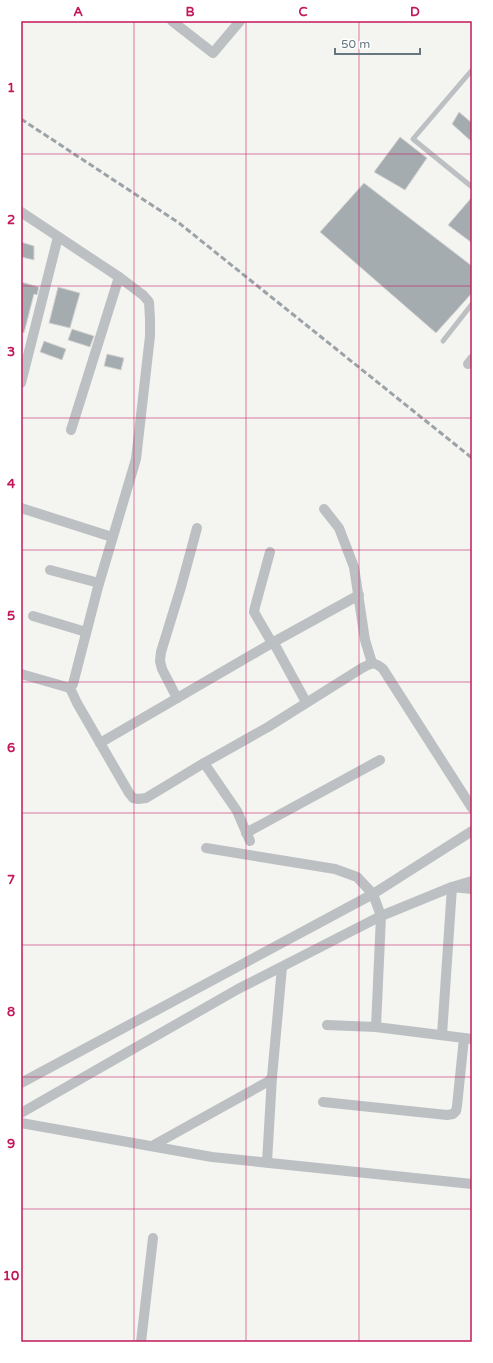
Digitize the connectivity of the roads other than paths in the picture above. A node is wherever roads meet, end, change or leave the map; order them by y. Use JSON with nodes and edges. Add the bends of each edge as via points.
{"nodes":[{"id":1,"x":172,"y":21,"type":"edge"},
{"id":2,"x":240,"y":21,"type":"edge"},
{"id":3,"x":472,"y":70,"type":"edge"},
{"id":4,"x":472,"y":187,"type":"edge"},
{"id":5,"x":21,"y":212,"type":"edge"},
{"id":6,"x":58,"y":237,"type":"junction"},
{"id":7,"x":119,"y":277,"type":"junction"},
{"id":8,"x":472,"y":304,"type":"edge"},
{"id":9,"x":443,"y":341,"type":"dead end"},
{"id":10,"x":21,"y":383,"type":"edge"},
{"id":11,"x":71,"y":430,"type":"dead end"},
{"id":12,"x":21,"y":508,"type":"edge"},
{"id":13,"x":324,"y":510,"type":"dead end"},
{"id":14,"x":197,"y":528,"type":"dead end"},
{"id":15,"x":112,"y":537,"type":"junction"},
{"id":16,"x":270,"y":552,"type":"dead end"},
{"id":17,"x":50,"y":570,"type":"dead end"},
{"id":18,"x":99,"y":583,"type":"junction"},
{"id":19,"x":359,"y":595,"type":"junction"},
{"id":20,"x":33,"y":616,"type":"dead end"},
{"id":21,"x":86,"y":632,"type":"junction"},
{"id":22,"x":272,"y":643,"type":"junction"},
{"id":23,"x":372,"y":663,"type":"junction"},
{"id":24,"x":21,"y":674,"type":"edge"},
{"id":25,"x":70,"y":688,"type":"junction"},
{"id":26,"x":177,"y":698,"type":"junction"},
{"id":27,"x":306,"y":702,"type":"junction"},
{"id":28,"x":100,"y":743,"type":"junction"},
{"id":29,"x":380,"y":760,"type":"dead end"},
{"id":30,"x":204,"y":763,"type":"junction"},
{"id":31,"x":472,"y":808,"type":"edge"},
{"id":32,"x":472,"y":831,"type":"edge"},
{"id":33,"x":206,"y":848,"type":"dead end"},
{"id":34,"x":472,"y":881,"type":"edge"},
{"id":35,"x":452,"y":887,"type":"junction"},
{"id":36,"x":472,"y":889,"type":"edge"},
{"id":37,"x":373,"y":894,"type":"junction"},
{"id":38,"x":380,"y":916,"type":"junction"},
{"id":39,"x":282,"y":966,"type":"junction"},
{"id":40,"x":327,"y":1025,"type":"dead end"},
{"id":41,"x":376,"y":1027,"type":"junction"},
{"id":42,"x":442,"y":1035,"type":"junction"},
{"id":43,"x":468,"y":1039,"type":"edge"},
{"id":44,"x":272,"y":1077,"type":"junction"},
{"id":45,"x":21,"y":1083,"type":"edge"},
{"id":46,"x":323,"y":1102,"type":"dead end"},
{"id":47,"x":21,"y":1113,"type":"edge"},
{"id":48,"x":21,"y":1123,"type":"edge"},
{"id":49,"x":152,"y":1146,"type":"junction"},
{"id":50,"x":267,"y":1162,"type":"junction"},
{"id":51,"x":472,"y":1184,"type":"edge"},
{"id":52,"x":153,"y":1238,"type":"dead end"},
{"id":53,"x":140,"y":1342,"type":"edge"}],
"edges":[{"from":1,"to":2,"type":"street","via":[[213,53]]},
{"from":3,"to":4,"type":"lane","via":[[413,139]]},
{"from":5,"to":6,"type":"street"},
{"from":6,"to":7,"type":"street"},
{"from":6,"to":10,"type":"street"},
{"from":7,"to":11,"type":"street"},
{"from":7,"to":15,"type":"street","via":[[148,300],[150,336],[136,459]]},
{"from":8,"to":9,"type":"lane"},
{"from":12,"to":15,"type":"street"},
{"from":13,"to":19,"type":"street","via":[[339,528],[354,567]]},
{"from":14,"to":26,"type":"street","via":[[161,652],[162,669]]},
{"from":15,"to":18,"type":"street"},
{"from":16,"to":22,"type":"street","via":[[254,612]]},
{"from":17,"to":18,"type":"street"},
{"from":18,"to":21,"type":"street"},
{"from":19,"to":22,"type":"street"},
{"from":19,"to":23,"type":"street","via":[[365,640]]},
{"from":20,"to":21,"type":"street"},
{"from":21,"to":25,"type":"street"},
{"from":22,"to":26,"type":"street"},
{"from":22,"to":27,"type":"street"},
{"from":23,"to":27,"type":"street"},
{"from":23,"to":31,"type":"street","via":[[377,663],[383,668]]},
{"from":24,"to":25,"type":"street"},
{"from":25,"to":28,"type":"street"},
{"from":26,"to":28,"type":"street"},
{"from":27,"to":30,"type":"street"},
{"from":28,"to":30,"type":"street","via":[[129,793],[138,799],[146,798]]},
{"from":29,"to":30,"type":"street","via":[[248,837],[237,811]]},
{"from":32,"to":37,"type":"street"},
{"from":33,"to":37,"type":"street","via":[[335,869],[357,877]]},
{"from":34,"to":35,"type":"street"},
{"from":35,"to":36,"type":"street"},
{"from":35,"to":38,"type":"street"},
{"from":35,"to":42,"type":"street"},
{"from":37,"to":38,"type":"street"},
{"from":37,"to":45,"type":"street"},
{"from":38,"to":39,"type":"street"},
{"from":38,"to":41,"type":"street"},
{"from":39,"to":44,"type":"street"},
{"from":39,"to":47,"type":"street"},
{"from":40,"to":41,"type":"street"},
{"from":41,"to":42,"type":"street"},
{"from":42,"to":43,"type":"street"},
{"from":43,"to":46,"type":"street","via":[[456,1111],[453,1114]]},
{"from":44,"to":49,"type":"street"},
{"from":44,"to":50,"type":"street"},
{"from":48,"to":49,"type":"street"},
{"from":49,"to":50,"type":"street","via":[[212,1157]]},
{"from":50,"to":51,"type":"street"},
{"from":52,"to":53,"type":"street"}]}
